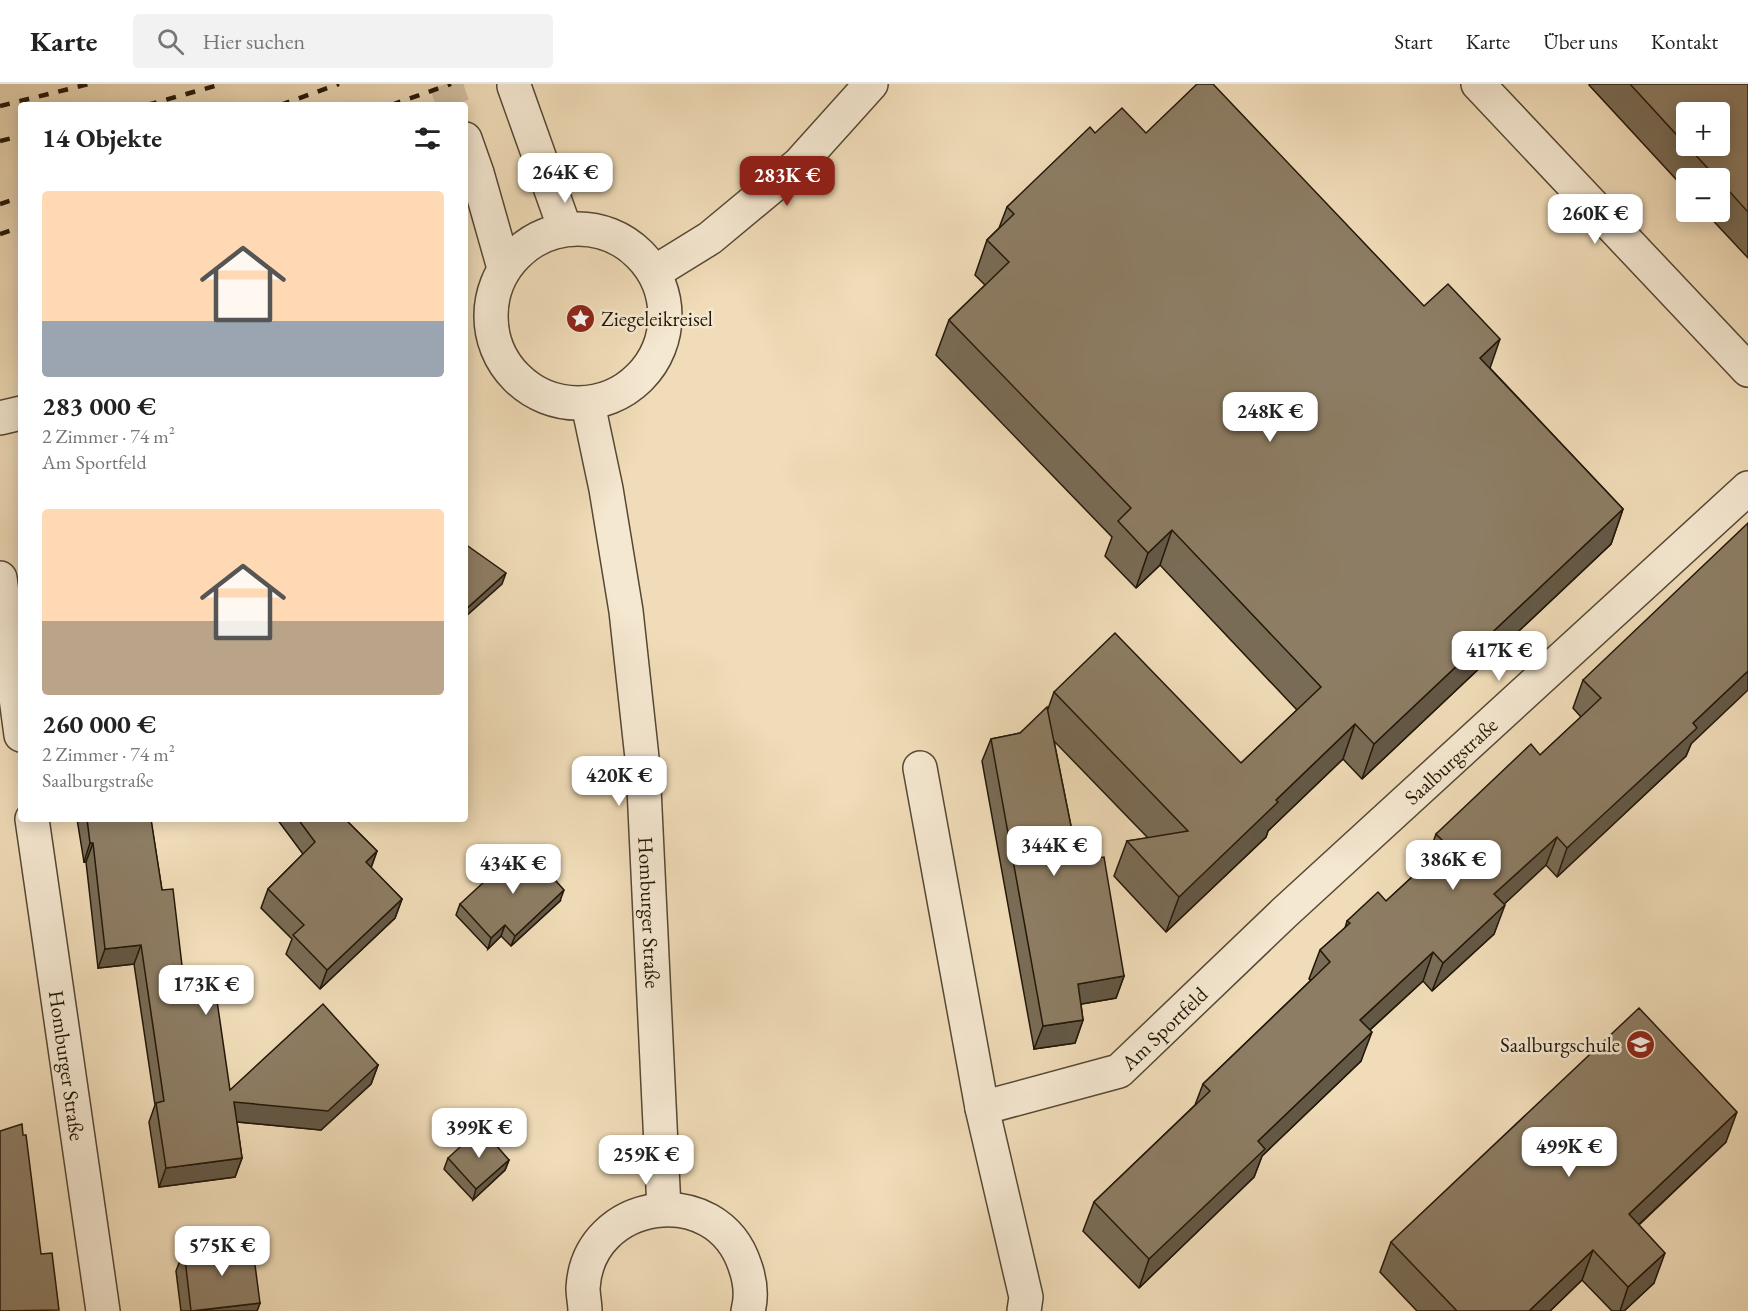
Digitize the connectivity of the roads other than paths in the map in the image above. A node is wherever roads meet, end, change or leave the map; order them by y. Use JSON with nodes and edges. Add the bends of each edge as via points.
{"nodes":[{"id":1,"x":870,"y":84,"type":"edge"},
{"id":2,"x":1478,"y":84,"type":"edge"},
{"id":3,"x":514,"y":86,"type":"dead end"},
{"id":4,"x":468,"y":148,"type":"edge"},
{"id":5,"x":565,"y":229,"type":"junction"},
{"id":6,"x":504,"y":268,"type":"junction"},
{"id":7,"x":655,"y":272,"type":"junction"},
{"id":8,"x":478,"y":327,"type":"edge"},
{"id":9,"x":1748,"y":370,"type":"edge"},
{"id":10,"x":588,"y":404,"type":"junction"},
{"id":11,"x":18,"y":414,"type":"edge"},
{"id":12,"x":0,"y":418,"type":"edge"},
{"id":13,"x":1748,"y":488,"type":"edge"},
{"id":14,"x":0,"y":578,"type":"edge"},
{"id":15,"x":18,"y":713,"type":"edge"},
{"id":16,"x":920,"y":768,"type":"dead end"},
{"id":17,"x":32,"y":822,"type":"edge"},
{"id":18,"x":1284,"y":913,"type":"joint"},
{"id":19,"x":982,"y":1108,"type":"junction"},
{"id":20,"x":664,"y":1209,"type":"junction"},
{"id":21,"x":757,"y":1309,"type":"edge"},
{"id":22,"x":103,"y":1311,"type":"edge"},
{"id":23,"x":585,"y":1311,"type":"edge"},
{"id":24,"x":1024,"y":1311,"type":"edge"}],
"edges":[{"from":1,"to":7,"type":"street","via":[[800,164],[710,238]]},
{"from":2,"to":9,"type":"street"},
{"from":3,"to":5,"type":"street"},
{"from":4,"to":6,"type":"street"},
{"from":5,"to":6,"type":"street","via":[[541,236]]},
{"from":5,"to":7,"type":"street","via":[[600,231],[632,246]]},
{"from":6,"to":8,"type":"street"},
{"from":7,"to":10,"type":"street","via":[[665,306],[663,340],[647,371],[621,394]]},
{"from":8,"to":10,"type":"street","via":[[513,376],[534,393],[560,402]]},
{"from":10,"to":20,"type":"street","name":"Homburger Straße","via":[[626,611],[643,767]]},
{"from":11,"to":12,"type":"street"},
{"from":13,"to":18,"type":"street","name":"Saalburgstraße"},
{"from":14,"to":15,"type":"street"},
{"from":16,"to":19,"type":"street"},
{"from":17,"to":22,"type":"street","name":"Homburger Straße"},
{"from":18,"to":19,"type":"street","name":"Am Sportfeld","via":[[1119,1071]]},
{"from":19,"to":24,"type":"street","via":[[1026,1297]]},
{"from":20,"to":21,"type":"street","via":[[703,1217],[729,1236],[742,1256]]},
{"from":20,"to":23,"type":"street","via":[[639,1213],[617,1224],[600,1242],[588,1263],[583,1288]]}]}
